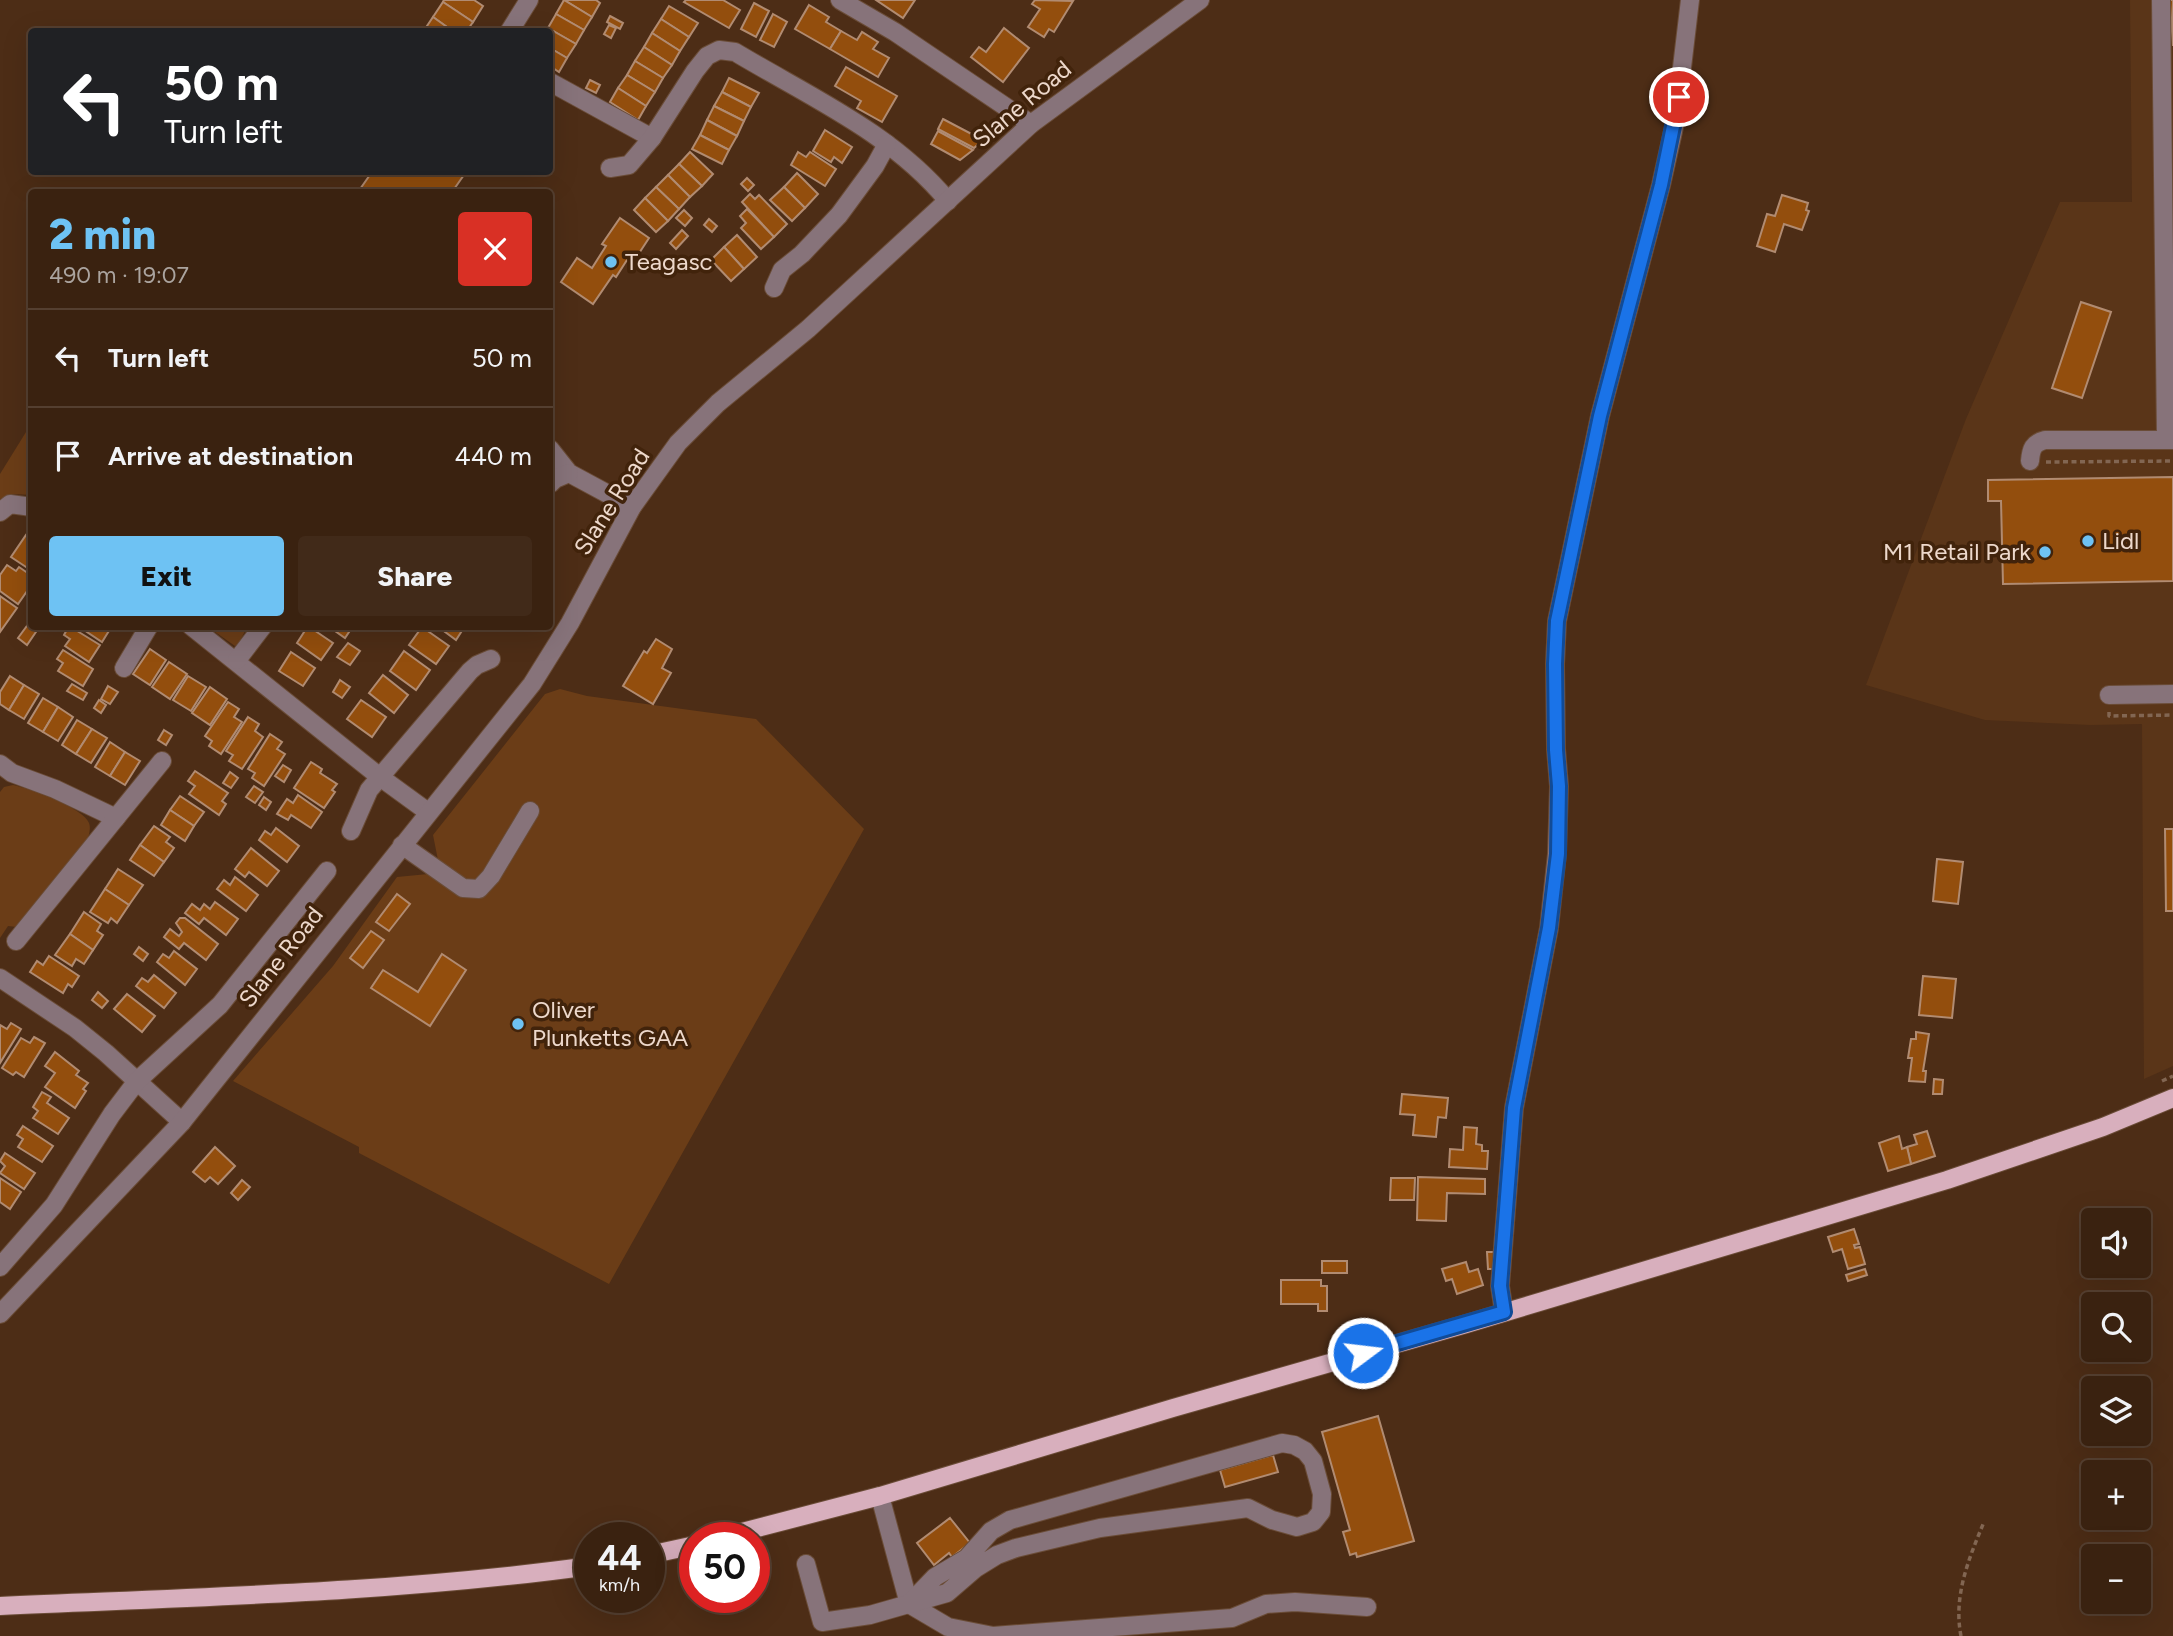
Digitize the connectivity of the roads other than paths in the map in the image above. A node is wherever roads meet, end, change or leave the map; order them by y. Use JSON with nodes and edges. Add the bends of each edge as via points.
{"nodes":[{"id":1,"x":529,"y":0,"type":"edge"},
{"id":2,"x":840,"y":0,"type":"edge"},
{"id":3,"x":1200,"y":0,"type":"edge"},
{"id":4,"x":1690,"y":0,"type":"edge"},
{"id":5,"x":2161,"y":0,"type":"edge"},
{"id":6,"x":512,"y":28,"type":"edge"},
{"id":7,"x":553,"y":84,"type":"edge"},
{"id":8,"x":1031,"y":124,"type":"junction"},
{"id":9,"x":652,"y":138,"type":"junction"},
{"id":10,"x":887,"y":144,"type":"junction"},
{"id":11,"x":610,"y":168,"type":"dead end"},
{"id":12,"x":948,"y":201,"type":"junction"},
{"id":13,"x":774,"y":288,"type":"dead end"},
{"id":14,"x":2169,"y":440,"type":"edge"},
{"id":15,"x":553,"y":453,"type":"edge"},
{"id":16,"x":2029,"y":461,"type":"road end"},
{"id":17,"x":569,"y":473,"type":"junction"},
{"id":18,"x":553,"y":481,"type":"edge"},
{"id":19,"x":28,"y":506,"type":"edge"},
{"id":20,"x":632,"y":507,"type":"junction"},
{"id":21,"x":0,"y":512,"type":"edge"},
{"id":22,"x":147,"y":630,"type":"edge"},
{"id":23,"x":196,"y":630,"type":"edge"},
{"id":24,"x":260,"y":630,"type":"edge"},
{"id":25,"x":491,"y":659,"type":"dead end"},
{"id":26,"x":237,"y":660,"type":"junction"},
{"id":27,"x":124,"y":668,"type":"dead end"},
{"id":28,"x":2173,"y":694,"type":"edge"},
{"id":29,"x":2109,"y":695,"type":"dead end"},
{"id":30,"x":162,"y":761,"type":"dead end"},
{"id":31,"x":2,"y":770,"type":"edge"},
{"id":32,"x":380,"y":777,"type":"junction"},
{"id":33,"x":530,"y":811,"type":"dead end"},
{"id":34,"x":428,"y":812,"type":"junction"},
{"id":35,"x":116,"y":818,"type":"junction"},
{"id":36,"x":351,"y":831,"type":"dead end"},
{"id":37,"x":402,"y":845,"type":"junction"},
{"id":38,"x":327,"y":871,"type":"dead end"},
{"id":39,"x":16,"y":941,"type":"dead end"},
{"id":40,"x":0,"y":978,"type":"edge"},
{"id":41,"x":137,"y":1081,"type":"junction"},
{"id":42,"x":2173,"y":1098,"type":"edge"},
{"id":43,"x":182,"y":1122,"type":"junction"},
{"id":44,"x":4,"y":1255,"type":"edge"},
{"id":45,"x":1504,"y":1312,"type":"junction"},
{"id":46,"x":0,"y":1314,"type":"edge"},
{"id":47,"x":880,"y":1496,"type":"junction"},
{"id":48,"x":1010,"y":1520,"type":"junction"},
{"id":49,"x":770,"y":1525,"type":"edge"},
{"id":50,"x":1016,"y":1548,"type":"junction"},
{"id":51,"x":806,"y":1564,"type":"dead end"},
{"id":52,"x":574,"y":1568,"type":"edge"},
{"id":53,"x":909,"y":1604,"type":"junction"},
{"id":54,"x":0,"y":1606,"type":"edge"},
{"id":55,"x":1367,"y":1607,"type":"dead end"}],
"edges":[{"from":1,"to":6,"type":"street"},
{"from":2,"to":8,"type":"street"},
{"from":3,"to":8,"type":"street","name":"Slane Road"},
{"from":4,"to":45,"type":"street","via":[[1667,158],[1600,416],[1557,621],[1558,854],[1549,928],[1514,1108],[1500,1286]]},
{"from":5,"to":14,"type":"street"},
{"from":7,"to":9,"type":"street"},
{"from":8,"to":12,"type":"street","name":"Slane Road"},
{"from":9,"to":10,"type":"street","via":[[695,71],[719,50],[735,52],[841,112]]},
{"from":9,"to":11,"type":"street","via":[[629,165]]},
{"from":10,"to":12,"type":"street","via":[[923,172]]},
{"from":10,"to":13,"type":"street","via":[[839,215],[782,270]]},
{"from":12,"to":20,"type":"street","name":"Slane Road","via":[[807,330],[718,403],[678,443]]},
{"from":14,"to":16,"type":"street","via":[[2045,440],[2032,447]]},
{"from":15,"to":17,"type":"street"},
{"from":17,"to":18,"type":"street"},
{"from":17,"to":20,"type":"street"},
{"from":19,"to":21,"type":"street","via":[[10,503]]},
{"from":20,"to":34,"type":"street","name":"Slane Road","via":[[547,664]]},
{"from":22,"to":27,"type":"street"},
{"from":23,"to":26,"type":"street"},
{"from":24,"to":26,"type":"street"},
{"from":25,"to":32,"type":"street","via":[[470,671]]},
{"from":26,"to":32,"type":"street"},
{"from":28,"to":29,"type":"street"},
{"from":30,"to":35,"type":"street"},
{"from":31,"to":35,"type":"street"},
{"from":32,"to":34,"type":"street"},
{"from":32,"to":36,"type":"street","via":[[369,790]]},
{"from":33,"to":37,"type":"street","via":[[479,889],[463,888]]},
{"from":34,"to":37,"type":"street","name":"Slane Road"},
{"from":35,"to":39,"type":"street"},
{"from":37,"to":43,"type":"street","name":"Slane Road"},
{"from":38,"to":41,"type":"street","via":[[220,1005]]},
{"from":40,"to":41,"type":"street","via":[[75,1028]]},
{"from":41,"to":43,"type":"street"},
{"from":41,"to":44,"type":"street","via":[[54,1205]]},
{"from":42,"to":45,"type":"main road","via":[[1961,1175]]},
{"from":43,"to":46,"type":"street","name":"Slane Road"},
{"from":45,"to":47,"type":"main road"},
{"from":47,"to":49,"type":"main road"},
{"from":47,"to":53,"type":"street"},
{"from":48,"to":50,"type":"street"},
{"from":48,"to":50,"type":"street","via":[[1282,1443],[1305,1451],[1313,1461],[1322,1494],[1321,1512],[1313,1522],[1297,1527],[1248,1508],[1100,1528]]},
{"from":48,"to":53,"type":"street","via":[[991,1531],[967,1558],[935,1577]]},
{"from":50,"to":53,"type":"street","via":[[976,1568],[947,1593]]},
{"from":51,"to":53,"type":"street","via":[[822,1622]]},
{"from":52,"to":54,"type":"main road","via":[[409,1587]]},
{"from":53,"to":55,"type":"street","via":[[948,1627],[993,1636],[1232,1618],[1266,1604]]}]}
